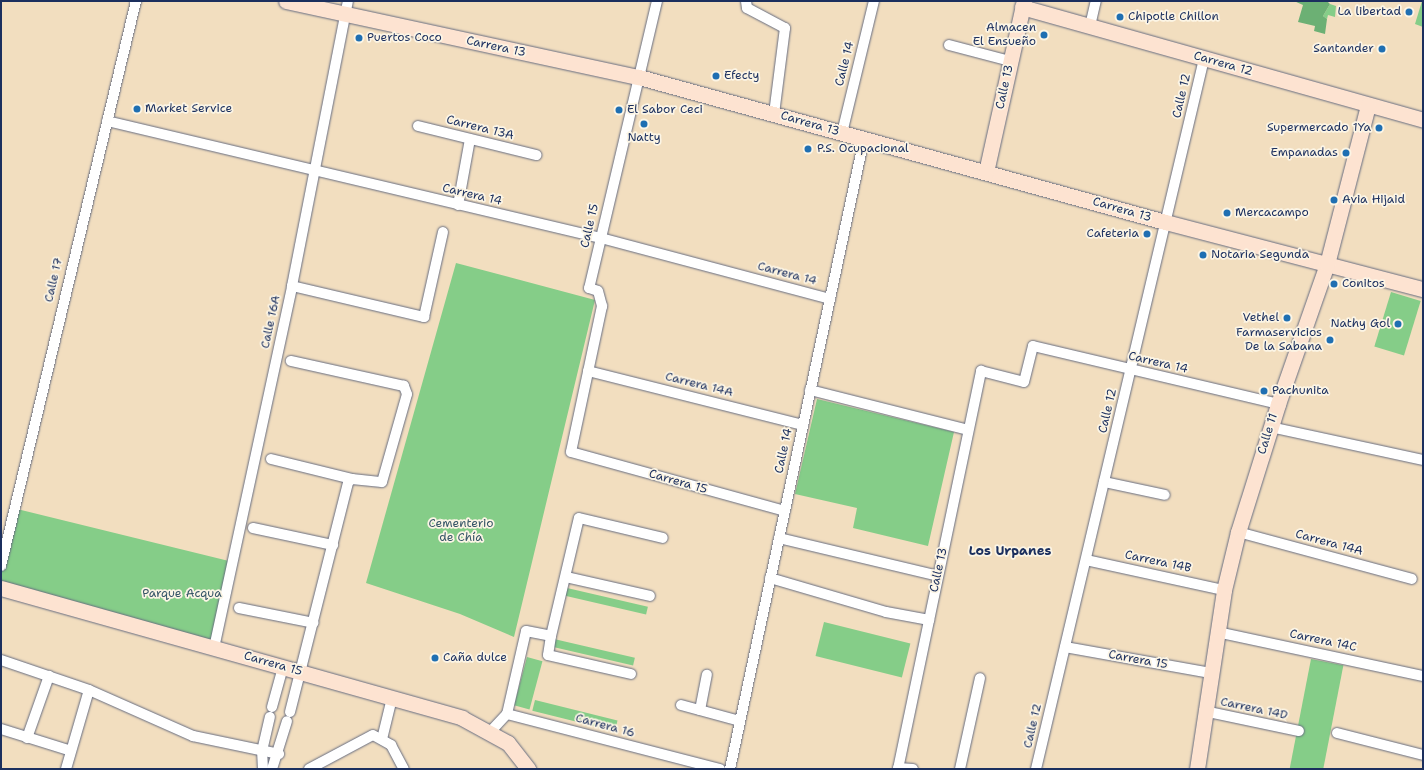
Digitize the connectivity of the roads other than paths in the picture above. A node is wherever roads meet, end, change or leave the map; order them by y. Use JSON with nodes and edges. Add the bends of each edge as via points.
{"nodes":[{"id":1,"x":136,"y":1,"type":"edge"},
{"id":2,"x":286,"y":1,"type":"edge"},
{"id":3,"x":348,"y":1,"type":"edge"},
{"id":4,"x":657,"y":1,"type":"edge"},
{"id":5,"x":746,"y":1,"type":"edge"},
{"id":6,"x":874,"y":1,"type":"edge"},
{"id":7,"x":1096,"y":1,"type":"edge"},
{"id":8,"x":1023,"y":4,"type":"edge"},
{"id":9,"x":345,"y":16,"type":"junction"},
{"id":10,"x":1090,"y":26,"type":"junction"},
{"id":11,"x":949,"y":45,"type":"dead end"},
{"id":12,"x":1204,"y":59,"type":"junction"},
{"id":13,"x":1010,"y":61,"type":"junction"},
{"id":14,"x":639,"y":77,"type":"junction"},
{"id":15,"x":1368,"y":105,"type":"junction"},
{"id":16,"x":774,"y":114,"type":"junction"},
{"id":17,"x":1423,"y":120,"type":"edge"},
{"id":18,"x":108,"y":121,"type":"junction"},
{"id":19,"x":418,"y":126,"type":"dead end"},
{"id":20,"x":842,"y":133,"type":"junction"},
{"id":21,"x":470,"y":139,"type":"junction"},
{"id":22,"x":864,"y":139,"type":"junction"},
{"id":23,"x":536,"y":155,"type":"dead end"},
{"id":24,"x":315,"y":172,"type":"junction"},
{"id":25,"x":986,"y":172,"type":"junction"},
{"id":26,"x":458,"y":205,"type":"junction"},
{"id":27,"x":1165,"y":222,"type":"junction"},
{"id":28,"x":443,"y":232,"type":"dead end"},
{"id":29,"x":601,"y":238,"type":"junction"},
{"id":30,"x":1326,"y":264,"type":"junction"},
{"id":31,"x":292,"y":286,"type":"junction"},
{"id":32,"x":1423,"y":288,"type":"edge"},
{"id":33,"x":830,"y":299,"type":"junction"},
{"id":34,"x":291,"y":361,"type":"dead end"},
{"id":35,"x":1130,"y":370,"type":"junction"},
{"id":36,"x":588,"y":371,"type":"junction"},
{"id":37,"x":981,"y":371,"type":"joint"},
{"id":38,"x":810,"y":390,"type":"junction"},
{"id":39,"x":1278,"y":404,"type":"junction"},
{"id":40,"x":803,"y":425,"type":"junction"},
{"id":41,"x":1270,"y":427,"type":"junction"},
{"id":42,"x":968,"y":430,"type":"junction"},
{"id":43,"x":571,"y":452,"type":"joint"},
{"id":44,"x":271,"y":459,"type":"dead end"},
{"id":45,"x":1423,"y":460,"type":"edge"},
{"id":46,"x":352,"y":479,"type":"junction"},
{"id":47,"x":1104,"y":482,"type":"junction"},
{"id":48,"x":1165,"y":495,"type":"dead end"},
{"id":49,"x":785,"y":511,"type":"junction"},
{"id":50,"x":253,"y":528,"type":"dead end"},
{"id":51,"x":1238,"y":532,"type":"junction"},
{"id":52,"x":662,"y":538,"type":"dead end"},
{"id":53,"x":779,"y":538,"type":"junction"},
{"id":54,"x":333,"y":545,"type":"junction"},
{"id":55,"x":1086,"y":560,"type":"junction"},
{"id":56,"x":1,"y":566,"type":"edge"},
{"id":57,"x":938,"y":576,"type":"junction"},
{"id":58,"x":566,"y":577,"type":"junction"},
{"id":59,"x":770,"y":578,"type":"junction"},
{"id":60,"x":1412,"y":579,"type":"dead end"},
{"id":61,"x":1,"y":588,"type":"edge"},
{"id":62,"x":1224,"y":590,"type":"junction"},
{"id":63,"x":650,"y":596,"type":"dead end"},
{"id":64,"x":239,"y":608,"type":"dead end"},
{"id":65,"x":929,"y":620,"type":"junction"},
{"id":66,"x":314,"y":623,"type":"junction"},
{"id":67,"x":1217,"y":632,"type":"junction"},
{"id":68,"x":551,"y":636,"type":"junction"},
{"id":69,"x":1065,"y":647,"type":"junction"},
{"id":70,"x":214,"y":648,"type":"junction"},
{"id":71,"x":1,"y":660,"type":"edge"},
{"id":72,"x":283,"y":667,"type":"junction"},
{"id":73,"x":301,"y":672,"type":"junction"},
{"id":74,"x":1211,"y":673,"type":"junction"},
{"id":75,"x":631,"y":674,"type":"dead end"},
{"id":76,"x":707,"y":675,"type":"dead end"},
{"id":77,"x":49,"y":676,"type":"junction"},
{"id":78,"x":1423,"y":676,"type":"edge"},
{"id":79,"x":980,"y":678,"type":"dead end"},
{"id":80,"x":89,"y":690,"type":"junction"},
{"id":81,"x":392,"y":698,"type":"junction"},
{"id":82,"x":681,"y":705,"type":"dead end"},
{"id":83,"x":700,"y":710,"type":"junction"},
{"id":84,"x":1204,"y":711,"type":"junction"},
{"id":85,"x":507,"y":714,"type":"junction"},
{"id":86,"x":740,"y":720,"type":"junction"},
{"id":87,"x":1,"y":729,"type":"edge"},
{"id":88,"x":491,"y":731,"type":"junction"},
{"id":89,"x":1298,"y":731,"type":"dead end"},
{"id":90,"x":1337,"y":734,"type":"dead end"},
{"id":91,"x":27,"y":738,"type":"junction"},
{"id":92,"x":382,"y":739,"type":"junction"},
{"id":93,"x":71,"y":751,"type":"junction"},
{"id":94,"x":262,"y":751,"type":"junction"},
{"id":95,"x":279,"y":754,"type":"junction"},
{"id":96,"x":1423,"y":755,"type":"edge"},
{"id":97,"x":898,"y":768,"type":"edge"},
{"id":98,"x":66,"y":769,"type":"edge"},
{"id":99,"x":263,"y":769,"type":"edge"},
{"id":100,"x":272,"y":769,"type":"edge"},
{"id":101,"x":309,"y":769,"type":"edge"},
{"id":102,"x":404,"y":769,"type":"edge"},
{"id":103,"x":528,"y":769,"type":"edge"},
{"id":104,"x":720,"y":769,"type":"edge"},
{"id":105,"x":730,"y":769,"type":"edge"},
{"id":106,"x":913,"y":769,"type":"edge"},
{"id":107,"x":960,"y":769,"type":"edge"},
{"id":108,"x":1036,"y":769,"type":"edge"},
{"id":109,"x":1197,"y":769,"type":"edge"}],
"edges":[{"from":1,"to":18,"type":"street","name":"Calle 17"},
{"from":2,"to":9,"type":"main road","name":"Carrera 13"},
{"from":3,"to":9,"type":"street","name":"Calle 16A"},
{"from":4,"to":14,"type":"street","name":"Calle 15"},
{"from":5,"to":16,"type":"street","via":[[747,8],[785,28]]},
{"from":6,"to":20,"type":"street","name":"Calle 14"},
{"from":7,"to":10,"type":"street"},
{"from":8,"to":10,"type":"main road","name":"Carrera 12"},
{"from":8,"to":13,"type":"main road","name":"Calle 13"},
{"from":9,"to":14,"type":"main road","name":"Carrera 13"},
{"from":9,"to":24,"type":"street","name":"Calle 16A"},
{"from":10,"to":12,"type":"main road","name":"Carrera 12"},
{"from":11,"to":13,"type":"street"},
{"from":12,"to":15,"type":"main road","name":"Carrera 12"},
{"from":12,"to":27,"type":"street","name":"Calle 12"},
{"from":13,"to":25,"type":"main road","name":"Calle 13"},
{"from":14,"to":16,"type":"main road","name":"Carrera 13"},
{"from":14,"to":29,"type":"street","name":"Calle 15"},
{"from":15,"to":17,"type":"main road","name":"Carrera 12"},
{"from":15,"to":30,"type":"main road","name":"Calle 11"},
{"from":16,"to":20,"type":"main road","name":"Carrera 13"},
{"from":18,"to":24,"type":"street","name":"Carrera 14"},
{"from":18,"to":56,"type":"street","name":"Calle 17"},
{"from":19,"to":21,"type":"street","name":"Carrera 13A"},
{"from":20,"to":22,"type":"main road","name":"Carrera 13"},
{"from":21,"to":23,"type":"street","name":"Carrera 13A"},
{"from":21,"to":26,"type":"street"},
{"from":22,"to":25,"type":"main road","name":"Carrera 13"},
{"from":22,"to":33,"type":"street","name":"Calle 14"},
{"from":24,"to":26,"type":"street","name":"Carrera 14"},
{"from":24,"to":31,"type":"street","name":"Calle 16A"},
{"from":25,"to":27,"type":"main road","name":"Carrera 13"},
{"from":26,"to":29,"type":"street","name":"Carrera 14"},
{"from":27,"to":30,"type":"main road","name":"Carrera 13"},
{"from":27,"to":35,"type":"street","name":"Calle 12"},
{"from":28,"to":31,"type":"street","via":[[424,317]]},
{"from":29,"to":33,"type":"street","name":"Carrera 14"},
{"from":29,"to":36,"type":"street","name":"Calle 15","via":[[589,288],[598,291],[602,306]]},
{"from":30,"to":32,"type":"main road","name":"Carrera 13"},
{"from":30,"to":39,"type":"main road","name":"Calle 11"},
{"from":31,"to":70,"type":"street","name":"Calle 16A"},
{"from":33,"to":38,"type":"street","name":"Calle 14"},
{"from":34,"to":46,"type":"street","via":[[406,389],[385,477],[377,483]]},
{"from":35,"to":37,"type":"street","name":"Carrera 14","via":[[1033,346],[1024,382]]},
{"from":35,"to":39,"type":"street","name":"Carrera 14"},
{"from":35,"to":47,"type":"street","name":"Calle 12"},
{"from":36,"to":40,"type":"street","name":"Carrera 14A"},
{"from":36,"to":43,"type":"street","name":"Calle 15"},
{"from":37,"to":42,"type":"street","name":"Calle 13"},
{"from":38,"to":40,"type":"street","name":"Calle 14"},
{"from":38,"to":42,"type":"street"},
{"from":39,"to":41,"type":"main road","name":"Calle 11"},
{"from":40,"to":49,"type":"street","name":"Calle 14"},
{"from":41,"to":45,"type":"street"},
{"from":41,"to":51,"type":"main road","name":"Calle 11"},
{"from":42,"to":57,"type":"street","name":"Calle 13"},
{"from":43,"to":49,"type":"street","name":"Carrera 15"},
{"from":44,"to":46,"type":"street"},
{"from":46,"to":54,"type":"street","via":[[348,482]]},
{"from":47,"to":48,"type":"street"},
{"from":47,"to":55,"type":"street","name":"Calle 12"},
{"from":49,"to":53,"type":"street","name":"Calle 14"},
{"from":50,"to":54,"type":"street"},
{"from":51,"to":60,"type":"street","name":"Carrera 14A"},
{"from":51,"to":62,"type":"main road","name":"Calle 11"},
{"from":52,"to":58,"type":"street","via":[[579,518]]},
{"from":53,"to":57,"type":"street"},
{"from":53,"to":59,"type":"street","name":"Calle 14"},
{"from":54,"to":66,"type":"street"},
{"from":55,"to":62,"type":"street","name":"Carrera 14B"},
{"from":55,"to":69,"type":"street","name":"Calle 12"},
{"from":57,"to":65,"type":"street","name":"Calle 13"},
{"from":58,"to":63,"type":"street"},
{"from":58,"to":68,"type":"street"},
{"from":59,"to":65,"type":"street","via":[[886,612]]},
{"from":59,"to":86,"type":"street","name":"Calle 14"},
{"from":61,"to":70,"type":"main road","name":"Carrera 15"},
{"from":62,"to":67,"type":"main road","name":"Calle 11"},
{"from":64,"to":66,"type":"street"},
{"from":65,"to":97,"type":"street","name":"Calle 13"},
{"from":66,"to":73,"type":"street"},
{"from":67,"to":74,"type":"main road","name":"Calle 11"},
{"from":67,"to":78,"type":"street","name":"Carrera 14C"},
{"from":68,"to":75,"type":"street","via":[[548,655]]},
{"from":68,"to":85,"type":"street","via":[[526,631]]},
{"from":69,"to":74,"type":"street","name":"Carrera 15"},
{"from":69,"to":108,"type":"street","name":"Calle 12"},
{"from":70,"to":72,"type":"main road","name":"Carrera 15"},
{"from":71,"to":77,"type":"street"},
{"from":72,"to":73,"type":"main road","name":"Carrera 15"},
{"from":72,"to":94,"type":"street"},
{"from":73,"to":81,"type":"main road","name":"Carrera 15"},
{"from":73,"to":95,"type":"street"},
{"from":74,"to":84,"type":"main road","name":"Calle 11"},
{"from":76,"to":83,"type":"street"},
{"from":77,"to":80,"type":"street"},
{"from":77,"to":91,"type":"street"},
{"from":79,"to":107,"type":"street"},
{"from":80,"to":93,"type":"street"},
{"from":80,"to":94,"type":"street","via":[[193,736]]},
{"from":81,"to":88,"type":"main road","name":"Carrera 15","via":[[462,718]]},
{"from":81,"to":92,"type":"street"},
{"from":82,"to":83,"type":"street"},
{"from":83,"to":86,"type":"street"},
{"from":84,"to":89,"type":"street","name":"Carrera 14D"},
{"from":84,"to":109,"type":"main road","name":"Calle 11"},
{"from":85,"to":88,"type":"street"},
{"from":85,"to":104,"type":"street","name":"Carrera 16"},
{"from":86,"to":105,"type":"street","name":"Calle 14"},
{"from":87,"to":91,"type":"street"},
{"from":88,"to":103,"type":"main road","name":"Carrera 15","via":[[508,743]]},
{"from":90,"to":96,"type":"street"},
{"from":91,"to":93,"type":"street"},
{"from":92,"to":101,"type":"street","via":[[373,735]]},
{"from":92,"to":102,"type":"street","via":[[391,745]]},
{"from":93,"to":98,"type":"street"},
{"from":94,"to":95,"type":"street"},
{"from":94,"to":99,"type":"street"},
{"from":95,"to":100,"type":"street"},
{"from":97,"to":106,"type":"street"}]}
